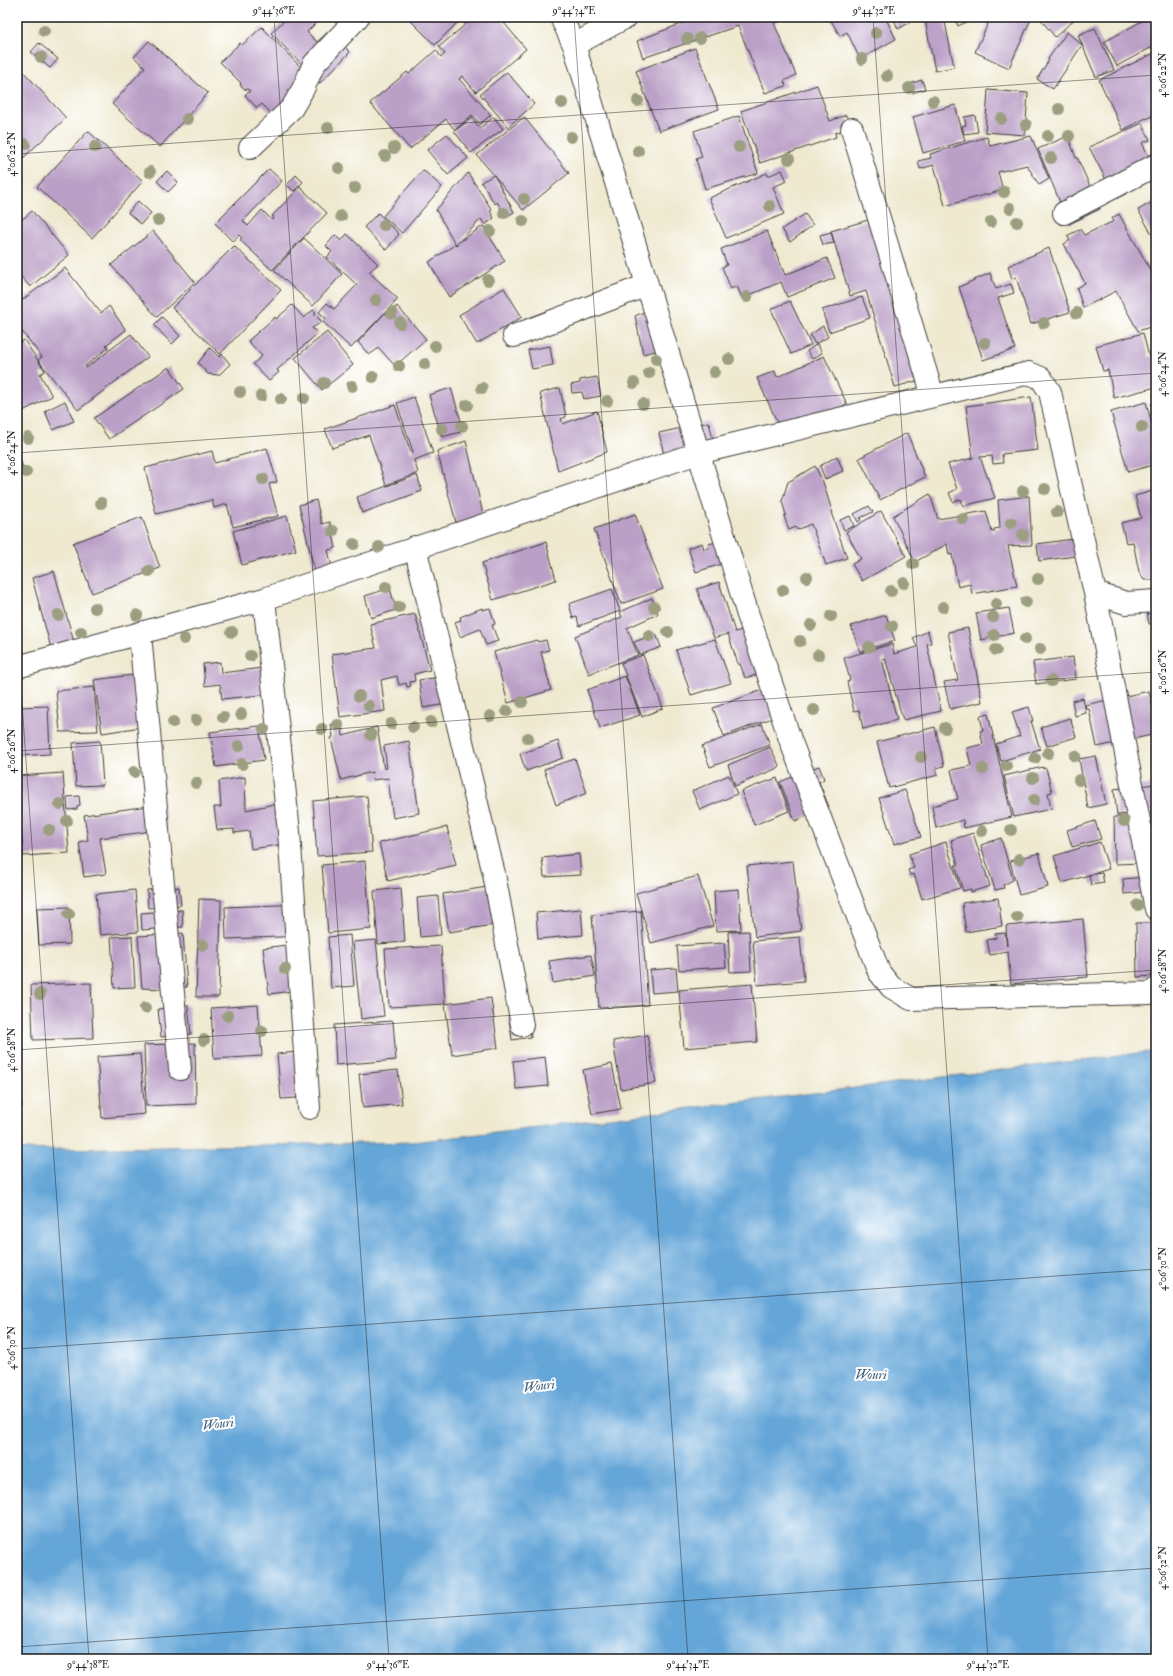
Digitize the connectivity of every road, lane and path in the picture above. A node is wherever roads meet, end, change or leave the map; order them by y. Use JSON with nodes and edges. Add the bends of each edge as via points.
{"nodes":[{"id":1,"x":358,"y":17,"type":"edge"},
{"id":2,"x":561,"y":17,"type":"edge"},
{"id":3,"x":626,"y":17,"type":"edge"},
{"id":4,"x":574,"y":45,"type":"junction"},
{"id":5,"x":852,"y":129,"type":"dead end"},
{"id":6,"x":250,"y":148,"type":"dead end"},
{"id":7,"x":1156,"y":165,"type":"edge"},
{"id":8,"x":1064,"y":213,"type":"dead end"},
{"id":9,"x":647,"y":285,"type":"junction"},
{"id":10,"x":514,"y":336,"type":"dead end"},
{"id":11,"x":933,"y":396,"type":"junction"},
{"id":12,"x":698,"y":453,"type":"junction"},
{"id":13,"x":415,"y":547,"type":"junction"},
{"id":14,"x":1095,"y":593,"type":"junction"},
{"id":15,"x":264,"y":599,"type":"junction"},
{"id":16,"x":1156,"y":601,"type":"edge"},
{"id":17,"x":140,"y":634,"type":"junction"},
{"id":18,"x":17,"y":667,"type":"edge"},
{"id":19,"x":1156,"y":909,"type":"edge"},
{"id":20,"x":1156,"y":989,"type":"edge"},
{"id":21,"x":522,"y":1025,"type":"dead end"},
{"id":22,"x":180,"y":1069,"type":"dead end"},
{"id":23,"x":309,"y":1108,"type":"dead end"}],
"edges":[{"from":1,"to":6,"type":"street","via":[[314,64],[292,108]]},
{"from":2,"to":4,"type":"street"},
{"from":3,"to":4,"type":"street"},
{"from":4,"to":9,"type":"street"},
{"from":5,"to":11,"type":"street"},
{"from":7,"to":8,"type":"street"},
{"from":9,"to":10,"type":"street"},
{"from":9,"to":12,"type":"street"},
{"from":11,"to":12,"type":"street"},
{"from":11,"to":14,"type":"street","via":[[1029,373],[1041,378],[1050,392]]},
{"from":12,"to":13,"type":"street"},
{"from":12,"to":20,"type":"street","via":[[748,615],[791,742],[879,972],[891,987],[912,999],[1151,993]]},
{"from":13,"to":15,"type":"street"},
{"from":13,"to":21,"type":"street","via":[[494,874]]},
{"from":14,"to":16,"type":"street","via":[[1126,603]]},
{"from":14,"to":19,"type":"street"},
{"from":15,"to":17,"type":"street"},
{"from":15,"to":23,"type":"street","via":[[289,832]]},
{"from":17,"to":18,"type":"street"},
{"from":17,"to":22,"type":"street"}]}
